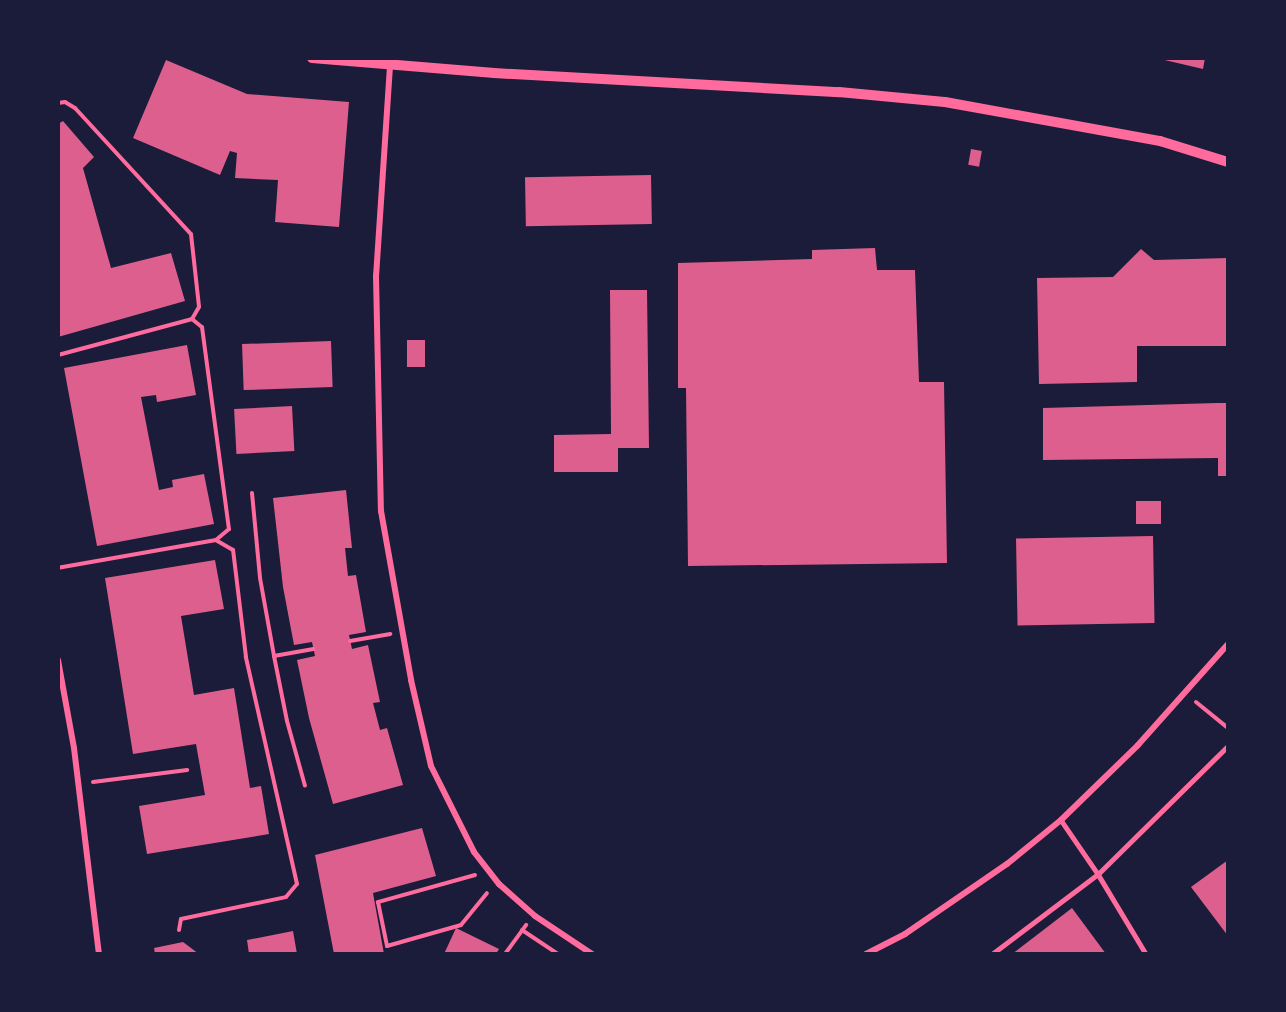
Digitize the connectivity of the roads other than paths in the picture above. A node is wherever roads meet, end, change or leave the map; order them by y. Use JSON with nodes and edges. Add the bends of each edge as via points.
{"nodes":[{"id":1,"x":312,"y":58,"type":"edge"},
{"id":2,"x":390,"y":66,"type":"junction"},
{"id":3,"x":1227,"y":162,"type":"edge"},
{"id":4,"x":1227,"y":644,"type":"edge"},
{"id":5,"x":58,"y":660,"type":"edge"},
{"id":6,"x":1227,"y":746,"type":"edge"},
{"id":7,"x":1060,"y":820,"type":"junction"},
{"id":8,"x":1098,"y":874,"type":"junction"},
{"id":9,"x":99,"y":954,"type":"edge"},
{"id":10,"x":592,"y":954,"type":"edge"},
{"id":11,"x":866,"y":954,"type":"edge"},
{"id":12,"x":992,"y":954,"type":"edge"},
{"id":13,"x":1146,"y":954,"type":"edge"}],
"edges":[{"from":1,"to":2,"type":"street"},
{"from":2,"to":3,"type":"street","via":[[945,102],[1160,141]]},
{"from":2,"to":10,"type":"street","via":[[376,276],[381,511],[411,680],[431,766],[474,852],[499,884],[534,916]]},
{"from":4,"to":7,"type":"street","via":[[1138,745]]},
{"from":5,"to":9,"type":"street"},
{"from":6,"to":8,"type":"lane"},
{"from":7,"to":8,"type":"lane"},
{"from":7,"to":11,"type":"street","via":[[998,870],[905,934]]},
{"from":8,"to":12,"type":"lane"},
{"from":8,"to":13,"type":"lane"}]}
